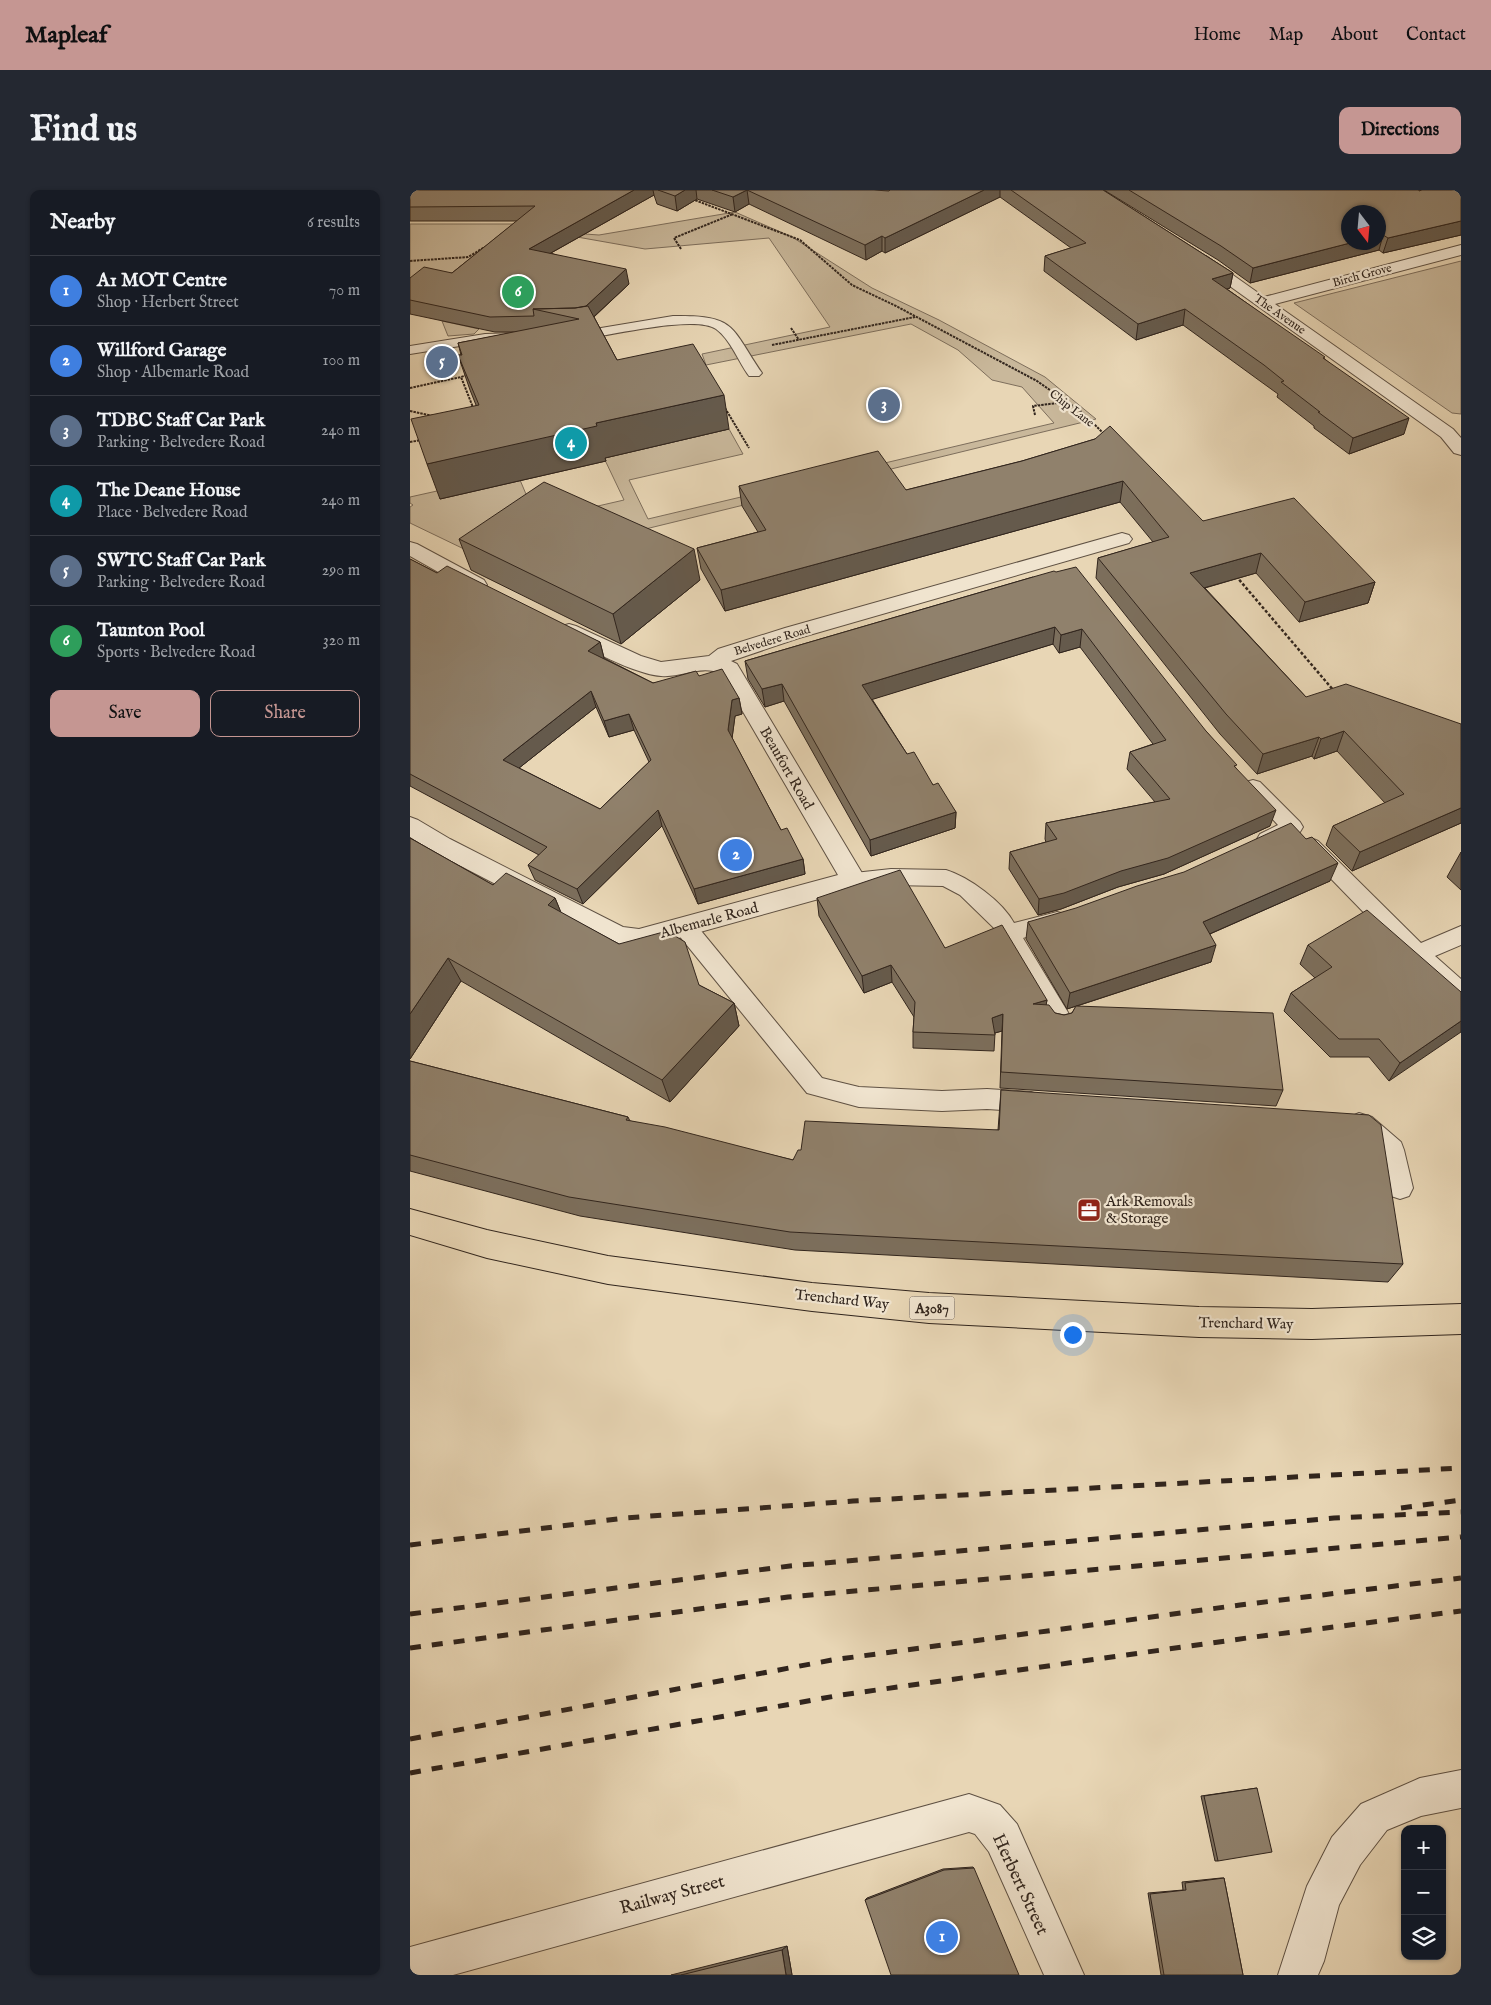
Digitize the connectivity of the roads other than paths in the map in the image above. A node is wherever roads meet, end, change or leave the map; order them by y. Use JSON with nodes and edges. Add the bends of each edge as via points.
{"nodes":[{"id":1,"x":1186,"y":250,"type":"edge"},
{"id":2,"x":1461,"y":250,"type":"edge"},
{"id":3,"x":1263,"y":302,"type":"junction"},
{"id":4,"x":530,"y":336,"type":"edge"},
{"id":5,"x":558,"y":337,"type":"edge"},
{"id":6,"x":410,"y":350,"type":"edge"},
{"id":7,"x":754,"y":373,"type":"dead end"},
{"id":8,"x":1454,"y":433,"type":"edge"},
{"id":9,"x":1461,"y":449,"type":"edge"},
{"id":10,"x":1122,"y":540,"type":"dead end"},
{"id":11,"x":410,"y":548,"type":"edge"},
{"id":12,"x":493,"y":593,"type":"edge"},
{"id":13,"x":553,"y":623,"type":"edge"},
{"id":14,"x":715,"y":662,"type":"junction"},
{"id":15,"x":1245,"y":779,"type":"edge"},
{"id":16,"x":410,"y":826,"type":"edge"},
{"id":17,"x":1292,"y":827,"type":"junction"},
{"id":18,"x":1249,"y":847,"type":"edge"},
{"id":19,"x":853,"y":880,"type":"junction"},
{"id":20,"x":1074,"y":914,"type":"edge"},
{"id":21,"x":685,"y":927,"type":"junction"},
{"id":22,"x":1008,"y":934,"type":"junction"},
{"id":23,"x":1461,"y":935,"type":"edge"},
{"id":24,"x":1418,"y":954,"type":"junction"},
{"id":25,"x":1461,"y":993,"type":"edge"},
{"id":26,"x":1061,"y":1022,"type":"edge"},
{"id":27,"x":1056,"y":1104,"type":"edge"},
{"id":28,"x":1334,"y":1122,"type":"edge"},
{"id":29,"x":1400,"y":1188,"type":"dead end"},
{"id":30,"x":410,"y":1222,"type":"edge"},
{"id":31,"x":1461,"y":1319,"type":"edge"},
{"id":32,"x":1461,"y":1789,"type":"edge"},
{"id":33,"x":933,"y":1822,"type":"joint"},
{"id":34,"x":432,"y":1967,"type":"edge"},
{"id":35,"x":1064,"y":1975,"type":"edge"},
{"id":36,"x":1298,"y":1975,"type":"edge"}],
"edges":[{"from":1,"to":3,"type":"street","name":"The Avenue"},
{"from":2,"to":3,"type":"street","name":"Birch Grove"},
{"from":3,"to":8,"type":"street","name":"The Avenue"},
{"from":4,"to":6,"type":"lane","via":[[485,338]]},
{"from":5,"to":7,"type":"lane","via":[[592,335],[662,321],[720,324]]},
{"from":8,"to":9,"type":"street","name":"The Avenue"},
{"from":10,"to":14,"type":"street","name":"Belvedere Road","via":[[1071,564],[792,633],[726,654]]},
{"from":11,"to":12,"type":"street"},
{"from":13,"to":14,"type":"street","name":"Belvedere Road","via":[[633,661],[661,669]]},
{"from":14,"to":19,"type":"street","name":"Beaufort Road","via":[[729,669]]},
{"from":15,"to":17,"type":"lane"},
{"from":16,"to":21,"type":"street","name":"Albemarle Road","via":[[618,936],[639,939]]},
{"from":17,"to":18,"type":"lane"},
{"from":17,"to":24,"type":"lane"},
{"from":19,"to":21,"type":"street","name":"Albemarle Road"},
{"from":19,"to":22,"type":"lane","via":[[946,878],[968,890],[1004,924]]},
{"from":20,"to":22,"type":"lane"},
{"from":21,"to":27,"type":"lane","via":[[815,1086],[859,1098],[987,1099]]},
{"from":22,"to":26,"type":"lane"},
{"from":23,"to":24,"type":"lane"},
{"from":24,"to":25,"type":"lane"},
{"from":28,"to":29,"type":"lane","via":[[1363,1124],[1392,1150]]},
{"from":30,"to":31,"type":"main road","name":"Trenchard Way","number":"A3087","via":[[486,1244],[608,1270],[812,1297],[919,1307],[1199,1322],[1312,1324]]},
{"from":32,"to":36,"type":"street","via":[[1420,1797],[1374,1817],[1346,1851],[1321,1900]]},
{"from":33,"to":34,"type":"street","name":"Railway Street"},
{"from":33,"to":35,"type":"street","name":"Herbert Street","via":[[969,1813],[987,1818],[1003,1838]]}]}
